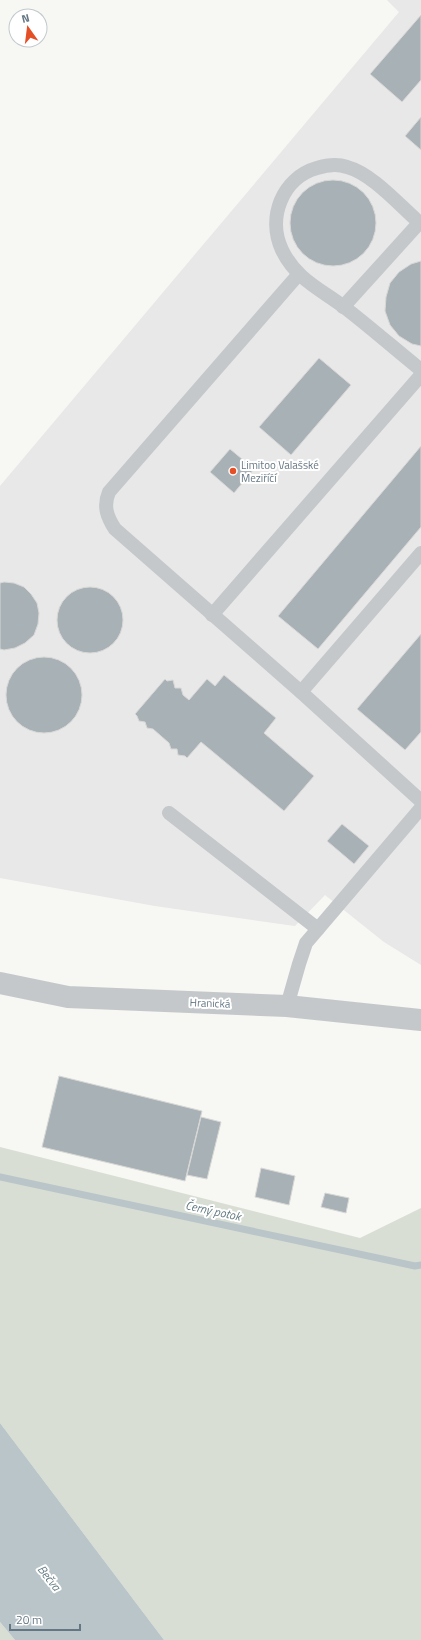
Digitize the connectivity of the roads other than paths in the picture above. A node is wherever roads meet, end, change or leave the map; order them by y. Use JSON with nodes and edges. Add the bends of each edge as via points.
{"nodes":[{"id":1,"x":420,"y":223,"type":"edge"},
{"id":2,"x":298,"y":275,"type":"junction"},
{"id":3,"x":343,"y":307,"type":"junction"},
{"id":4,"x":421,"y":370,"type":"edge"},
{"id":5,"x":421,"y":375,"type":"edge"},
{"id":6,"x":421,"y":553,"type":"edge"},
{"id":7,"x":212,"y":615,"type":"junction"},
{"id":8,"x":301,"y":692,"type":"junction"},
{"id":9,"x":421,"y":801,"type":"edge"},
{"id":10,"x":421,"y":808,"type":"edge"},
{"id":11,"x":169,"y":813,"type":"dead end"},
{"id":12,"x":318,"y":929,"type":"junction"},
{"id":13,"x":0,"y":983,"type":"edge"},
{"id":14,"x":287,"y":1006,"type":"junction"},
{"id":15,"x":421,"y":1020,"type":"edge"}],
"edges":[{"from":1,"to":2,"type":"lane","via":[[364,174],[346,166],[328,165],[310,170],[294,180],[282,195],[276,213],[276,232],[282,251]]},
{"from":1,"to":3,"type":"lane"},
{"from":2,"to":3,"type":"lane"},
{"from":2,"to":7,"type":"lane","via":[[109,492],[106,500],[108,518],[115,529]]},
{"from":3,"to":4,"type":"lane"},
{"from":5,"to":7,"type":"lane"},
{"from":6,"to":8,"type":"lane"},
{"from":7,"to":8,"type":"lane"},
{"from":8,"to":9,"type":"lane"},
{"from":10,"to":12,"type":"lane"},
{"from":11,"to":12,"type":"lane"},
{"from":12,"to":14,"type":"lane","via":[[306,943]]},
{"from":13,"to":14,"type":"street","name":"Hranická","via":[[68,997]]},
{"from":14,"to":15,"type":"street","name":"Hranická"}]}
